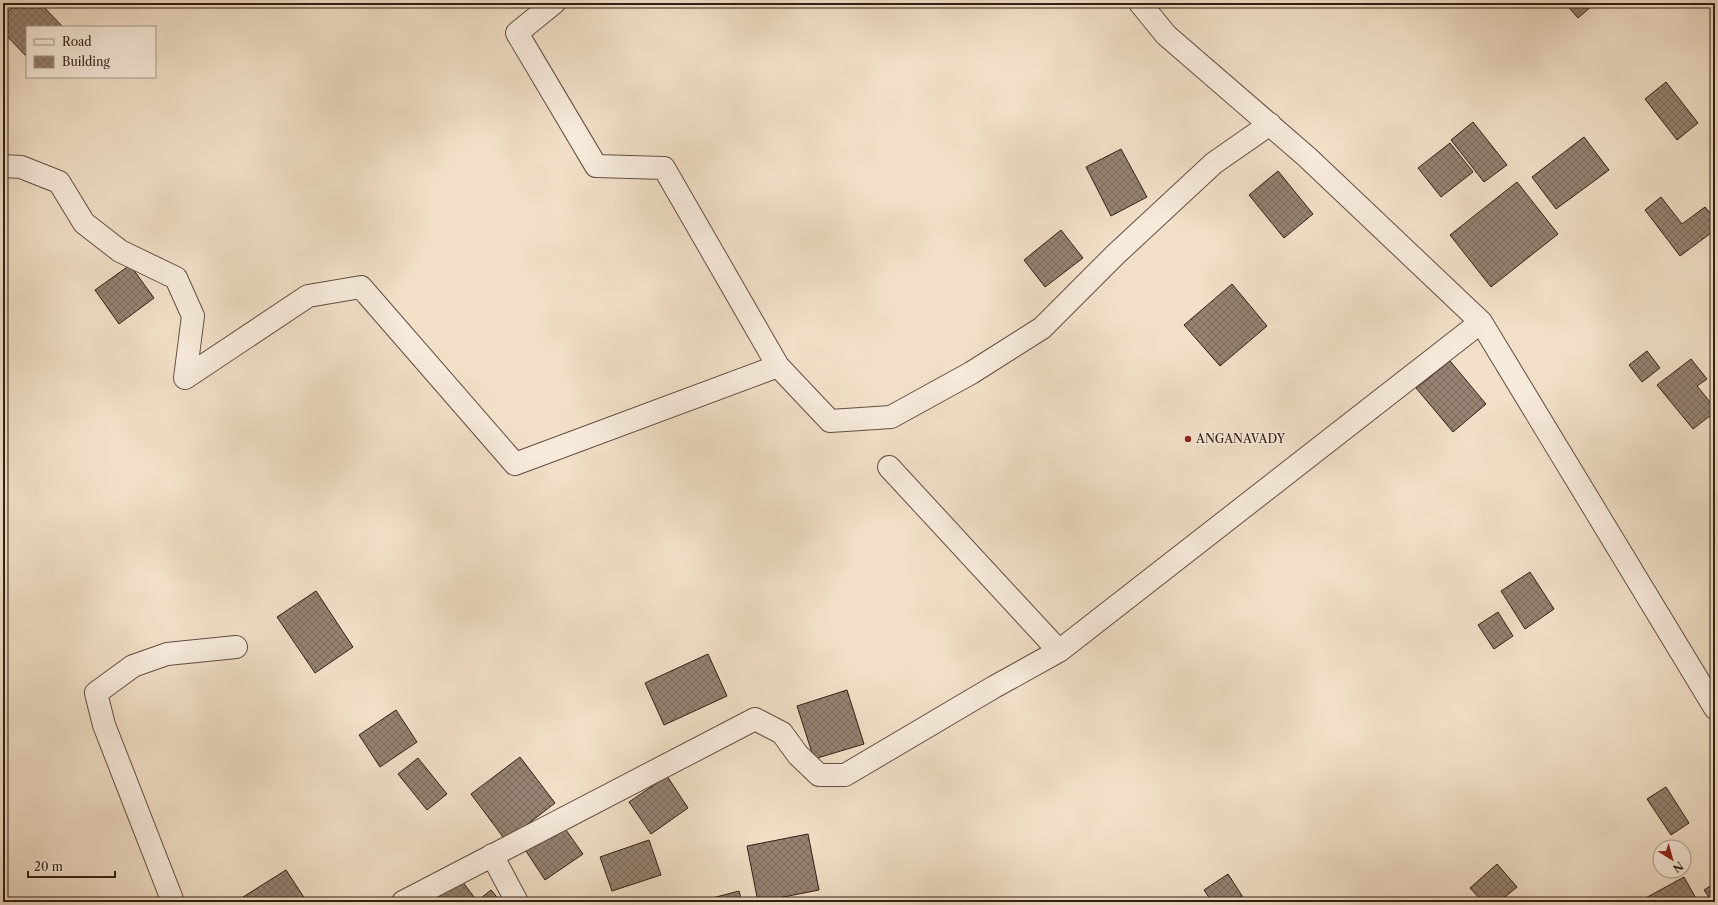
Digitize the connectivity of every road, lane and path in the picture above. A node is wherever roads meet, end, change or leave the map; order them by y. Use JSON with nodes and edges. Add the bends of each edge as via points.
{"nodes":[{"id":1,"x":554,"y":3,"type":"edge"},
{"id":2,"x":1140,"y":3,"type":"edge"},
{"id":3,"x":1270,"y":124,"type":"junction"},
{"id":4,"x":3,"y":166,"type":"edge"},
{"id":5,"x":1481,"y":322,"type":"junction"},
{"id":6,"x":778,"y":366,"type":"junction"},
{"id":7,"x":889,"y":467,"type":"dead end"},
{"id":8,"x":236,"y":647,"type":"dead end"},
{"id":9,"x":1060,"y":651,"type":"junction"},
{"id":10,"x":1715,"y":708,"type":"edge"},
{"id":11,"x":492,"y":856,"type":"junction"},
{"id":12,"x":173,"y":902,"type":"edge"},
{"id":13,"x":403,"y":902,"type":"edge"},
{"id":14,"x":517,"y":902,"type":"edge"}],
"edges":[{"from":1,"to":6,"type":"street","via":[[517,33],[596,166],[664,168]]},
{"from":2,"to":3,"type":"street","via":[[1166,35]]},
{"from":3,"to":5,"type":"street"},
{"from":3,"to":6,"type":"street","via":[[1214,163],[1116,254],[1042,328],[971,374],[891,417],[830,421]]},
{"from":4,"to":6,"type":"street","via":[[21,167],[59,182],[84,223],[120,251],[176,278],[193,316],[185,378],[308,296],[361,287],[515,464]]},
{"from":5,"to":9,"type":"street"},
{"from":5,"to":10,"type":"street"},
{"from":7,"to":9,"type":"street"},
{"from":8,"to":12,"type":"street","via":[[166,654],[133,666],[96,693],[104,725]]},
{"from":9,"to":11,"type":"street","via":[[845,775],[819,775],[798,755],[782,733],[755,719]]},
{"from":11,"to":13,"type":"street"},
{"from":11,"to":14,"type":"street"}]}
